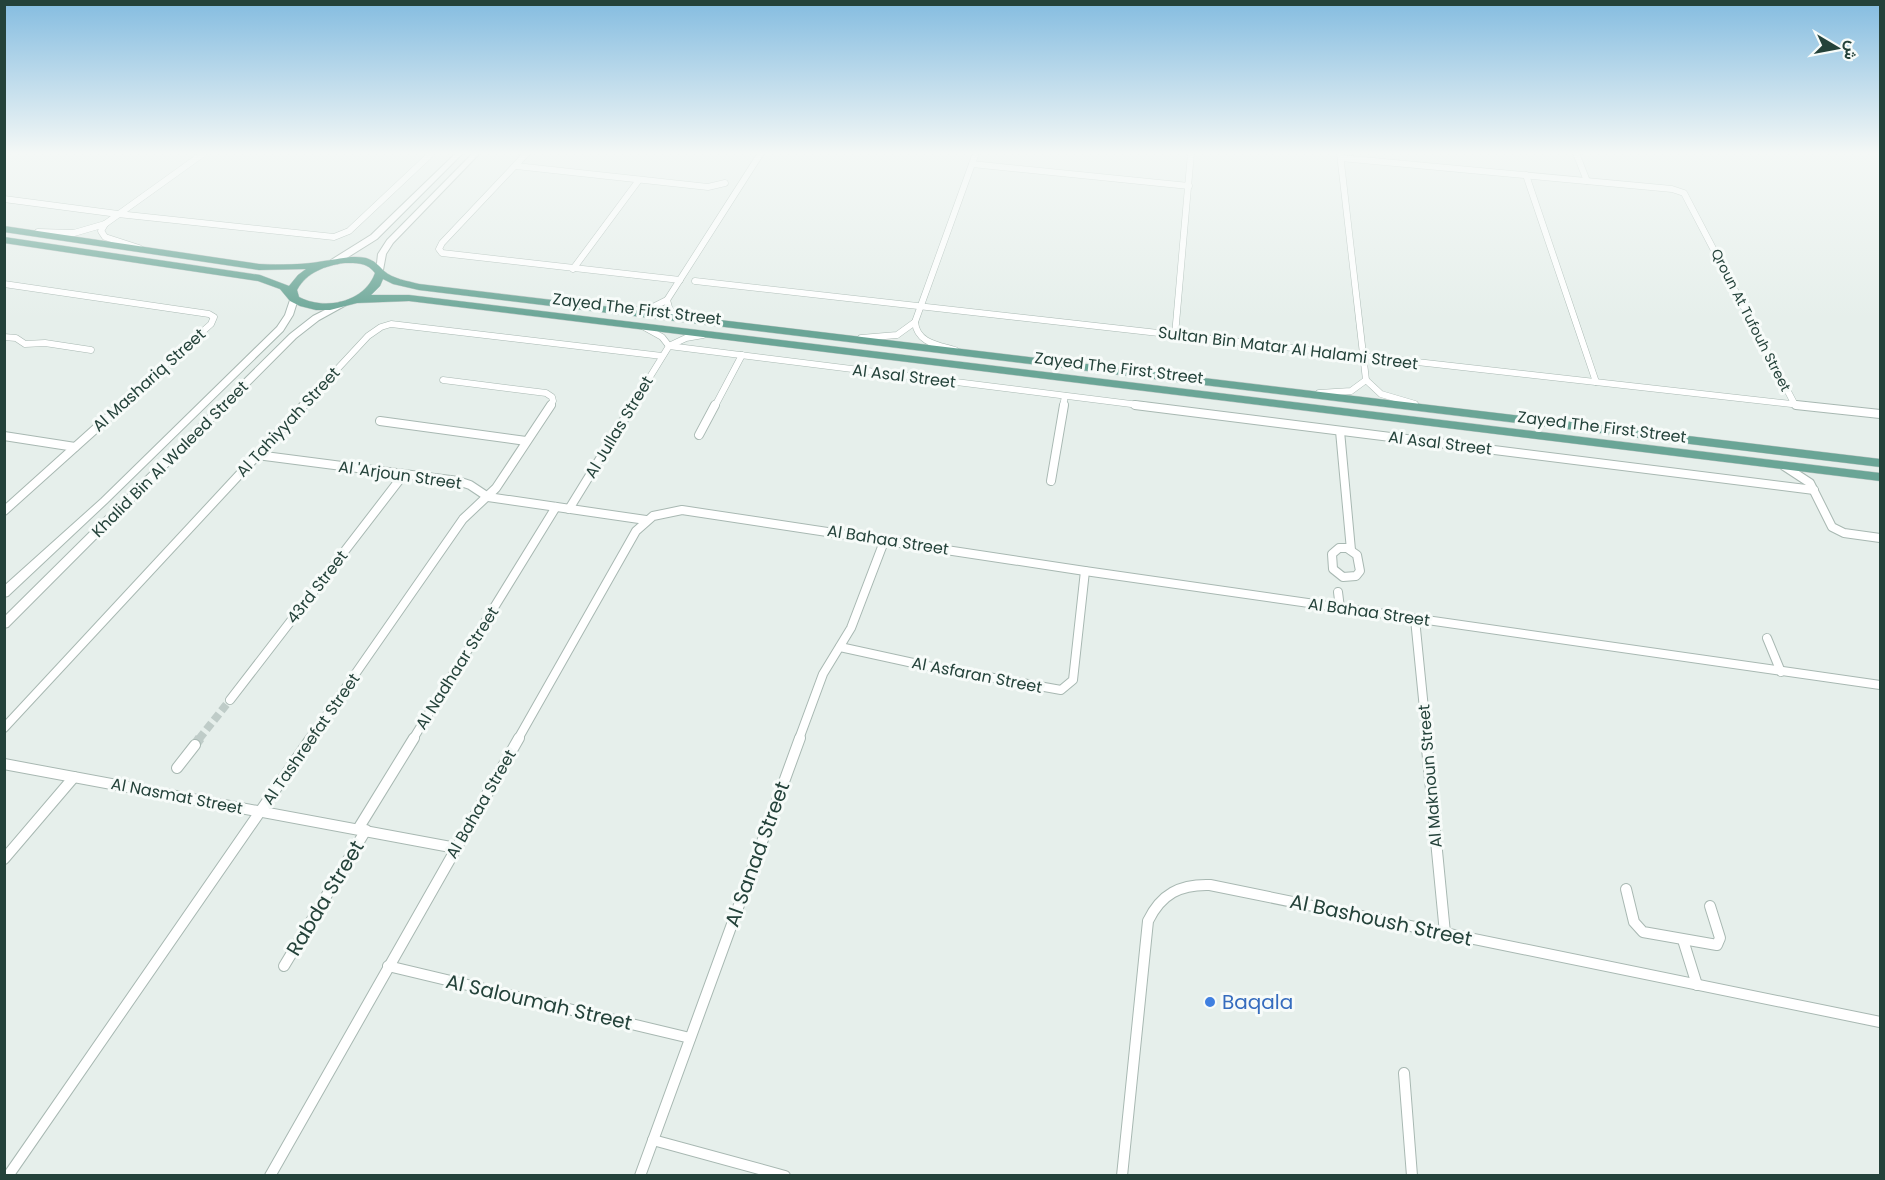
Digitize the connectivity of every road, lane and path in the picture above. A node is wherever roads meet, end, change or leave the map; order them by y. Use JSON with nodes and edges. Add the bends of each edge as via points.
{"nodes":[{"id":1,"x":73,"y":208,"type":"edge"},
{"id":2,"x":126,"y":208,"type":"edge"},
{"id":3,"x":373,"y":208,"type":"edge"},
{"id":4,"x":403,"y":208,"type":"edge"},
{"id":5,"x":423,"y":208,"type":"edge"},
{"id":6,"x":475,"y":208,"type":"edge"},
{"id":7,"x":618,"y":208,"type":"edge"},
{"id":8,"x":726,"y":208,"type":"edge"},
{"id":9,"x":956,"y":208,"type":"edge"},
{"id":10,"x":1187,"y":208,"type":"edge"},
{"id":11,"x":1347,"y":208,"type":"edge"},
{"id":12,"x":1537,"y":208,"type":"edge"},
{"id":13,"x":1694,"y":208,"type":"edge"},
{"id":14,"x":118,"y":214,"type":"junction"},
{"id":15,"x":105,"y":224,"type":"junction"},
{"id":16,"x":4,"y":229,"type":"edge"},
{"id":17,"x":22,"y":232,"type":"junction"},
{"id":18,"x":4,"y":240,"type":"edge"},
{"id":19,"x":141,"y":249,"type":"junction"},
{"id":20,"x":330,"y":263,"type":"junction"},
{"id":21,"x":573,"y":269,"type":"junction"},
{"id":22,"x":380,"y":272,"type":"junction"},
{"id":23,"x":680,"y":280,"type":"junction"},
{"id":24,"x":695,"y":281,"type":"dead end"},
{"id":25,"x":4,"y":284,"type":"edge"},
{"id":26,"x":293,"y":297,"type":"junction"},
{"id":27,"x":667,"y":300,"type":"junction"},
{"id":28,"x":349,"y":302,"type":"junction"},
{"id":29,"x":920,"y":308,"type":"junction"},
{"id":30,"x":615,"y":311,"type":"junction"},
{"id":31,"x":702,"y":322,"type":"junction"},
{"id":32,"x":915,"y":322,"type":"junction"},
{"id":33,"x":640,"y":326,"type":"junction"},
{"id":34,"x":707,"y":334,"type":"junction"},
{"id":35,"x":1175,"y":334,"type":"junction"},
{"id":36,"x":4,"y":337,"type":"edge"},
{"id":37,"x":844,"y":338,"type":"junction"},
{"id":38,"x":669,"y":346,"type":"junction"},
{"id":39,"x":91,"y":350,"type":"dead end"},
{"id":40,"x":967,"y":353,"type":"junction"},
{"id":41,"x":742,"y":355,"type":"junction"},
{"id":42,"x":662,"y":356,"type":"junction"},
{"id":43,"x":1364,"y":357,"type":"junction"},
{"id":44,"x":443,"y":380,"type":"dead end"},
{"id":45,"x":1365,"y":380,"type":"junction"},
{"id":46,"x":1596,"y":382,"type":"junction"},
{"id":47,"x":1304,"y":394,"type":"junction"},
{"id":48,"x":1065,"y":396,"type":"junction"},
{"id":49,"x":1794,"y":403,"type":"junction"},
{"id":50,"x":1441,"y":411,"type":"junction"},
{"id":51,"x":1881,"y":414,"type":"edge"},
{"id":52,"x":380,"y":421,"type":"dead end"},
{"id":53,"x":1340,"y":431,"type":"junction"},
{"id":54,"x":699,"y":435,"type":"dead end"},
{"id":55,"x":4,"y":436,"type":"edge"},
{"id":56,"x":526,"y":441,"type":"junction"},
{"id":57,"x":75,"y":447,"type":"junction"},
{"id":58,"x":257,"y":455,"type":"junction"},
{"id":59,"x":1881,"y":463,"type":"edge"},
{"id":60,"x":1784,"y":466,"type":"junction"},
{"id":61,"x":404,"y":474,"type":"junction"},
{"id":62,"x":1881,"y":477,"type":"edge"},
{"id":63,"x":1051,"y":481,"type":"dead end"},
{"id":64,"x":1814,"y":490,"type":"junction"},
{"id":65,"x":488,"y":496,"type":"junction"},
{"id":66,"x":556,"y":507,"type":"junction"},
{"id":67,"x":569,"y":509,"type":"junction"},
{"id":68,"x":4,"y":512,"type":"edge"},
{"id":69,"x":646,"y":520,"type":"junction"},
{"id":70,"x":1881,"y":538,"type":"edge"},
{"id":71,"x":885,"y":539,"type":"junction"},
{"id":72,"x":1351,"y":550,"type":"junction"},
{"id":73,"x":1085,"y":571,"type":"junction"},
{"id":74,"x":1335,"y":573,"type":"junction"},
{"id":75,"x":4,"y":594,"type":"edge"},
{"id":76,"x":1340,"y":608,"type":"junction"},
{"id":77,"x":1415,"y":618,"type":"junction"},
{"id":78,"x":4,"y":624,"type":"edge"},
{"id":79,"x":1767,"y":638,"type":"dead end"},
{"id":80,"x":840,"y":647,"type":"junction"},
{"id":81,"x":1781,"y":672,"type":"junction"},
{"id":82,"x":1881,"y":685,"type":"edge"},
{"id":83,"x":230,"y":700,"type":"tunnel mouth"},
{"id":84,"x":4,"y":728,"type":"edge"},
{"id":85,"x":195,"y":745,"type":"tunnel mouth"},
{"id":86,"x":4,"y":764,"type":"edge"},
{"id":87,"x":177,"y":768,"type":"dead end"},
{"id":88,"x":74,"y":777,"type":"junction"},
{"id":89,"x":260,"y":812,"type":"junction"},
{"id":90,"x":362,"y":829,"type":"junction"},
{"id":91,"x":456,"y":848,"type":"junction"},
{"id":92,"x":4,"y":859,"type":"edge"},
{"id":93,"x":1626,"y":889,"type":"dead end"},
{"id":94,"x":1710,"y":906,"type":"dead end"},
{"id":95,"x":1445,"y":933,"type":"junction"},
{"id":96,"x":1683,"y":940,"type":"junction"},
{"id":97,"x":284,"y":966,"type":"dead end"},
{"id":98,"x":388,"y":966,"type":"junction"},
{"id":99,"x":1697,"y":985,"type":"junction"},
{"id":100,"x":1881,"y":1022,"type":"edge"},
{"id":101,"x":690,"y":1038,"type":"junction"},
{"id":102,"x":1404,"y":1073,"type":"dead end"},
{"id":103,"x":653,"y":1140,"type":"junction"},
{"id":104,"x":8,"y":1176,"type":"edge"},
{"id":105,"x":270,"y":1176,"type":"edge"},
{"id":106,"x":640,"y":1176,"type":"edge"},
{"id":107,"x":785,"y":1176,"type":"edge"},
{"id":108,"x":1122,"y":1176,"type":"edge"},
{"id":109,"x":1412,"y":1176,"type":"edge"}],
"edges":[{"from":1,"to":14,"type":"street"},
{"from":2,"to":14,"type":"street"},
{"from":3,"to":14,"type":"street","via":[[349,231],[334,237]]},
{"from":4,"to":20,"type":"street","via":[[374,237]]},
{"from":5,"to":22,"type":"street","via":[[390,242],[382,254]]},
{"from":6,"to":21,"type":"street","via":[[439,249],[446,254]]},
{"from":7,"to":21,"type":"street"},
{"from":8,"to":23,"type":"street"},
{"from":9,"to":29,"type":"street"},
{"from":10,"to":35,"type":"street"},
{"from":11,"to":43,"type":"street"},
{"from":12,"to":46,"type":"street"},
{"from":13,"to":49,"type":"street","name":"Qroun At Tufouh Street"},
{"from":14,"to":15,"type":"street"},
{"from":15,"to":17,"type":"street","via":[[74,233]]},
{"from":15,"to":19,"type":"street","via":[[101,231],[105,237]]},
{"from":16,"to":17,"type":"main road"},
{"from":17,"to":19,"type":"main road"},
{"from":18,"to":26,"type":"main road","via":[[260,278],[284,287]]},
{"from":19,"to":20,"type":"main road","via":[[259,267]]},
{"from":20,"to":22,"type":"main road","name":"Zayed The First Street","via":[[363,261]]},
{"from":20,"to":26,"type":"main road","via":[[300,278],[292,290]]},
{"from":21,"to":23,"type":"street"},
{"from":22,"to":28,"type":"main road","via":[[377,285]]},
{"from":22,"to":30,"type":"main road","name":"Zayed The First Street","via":[[396,282],[419,287]]},
{"from":23,"to":27,"type":"street"},
{"from":24,"to":29,"type":"street","name":"Sultan Bin Matar Al Halami Street"},
{"from":25,"to":57,"type":"street","name":"Al Mashariq Street","via":[[213,317],[211,324]]},
{"from":26,"to":28,"type":"main road","name":"Zayed The First Street","via":[[314,307]]},
{"from":26,"to":75,"type":"street","name":"Khalid Bin Al Waleed Street","via":[[289,315],[280,329]]},
{"from":27,"to":30,"type":"street","via":[[649,309]]},
{"from":27,"to":31,"type":"street","via":[[673,313]]},
{"from":28,"to":33,"type":"main road","name":"Zayed The First Street","via":[[377,297],[409,298]]},
{"from":28,"to":78,"type":"street","name":"Khalid Bin Al Waleed Street","via":[[316,318],[293,336]]},
{"from":29,"to":32,"type":"street"},
{"from":29,"to":35,"type":"street","name":"Sultan Bin Matar Al Halami Street"},
{"from":30,"to":31,"type":"main road","name":"Zayed The First Street"},
{"from":31,"to":37,"type":"main road","name":"Zayed The First Street"},
{"from":32,"to":37,"type":"street","via":[[897,336]]},
{"from":32,"to":40,"type":"street","via":[[915,332],[925,341]]},
{"from":33,"to":34,"type":"main road","name":"Zayed The First Street"},
{"from":33,"to":38,"type":"street","via":[[657,333]]},
{"from":34,"to":38,"type":"street"},
{"from":34,"to":60,"type":"main road","name":"Zayed The First Street"},
{"from":35,"to":43,"type":"street","name":"Sultan Bin Matar Al Halami Street"},
{"from":36,"to":39,"type":"street","via":[[28,345],[45,343]]},
{"from":37,"to":40,"type":"main road","name":"Zayed The First Street"},
{"from":38,"to":41,"type":"street","name":"Al Asal Street"},
{"from":38,"to":42,"type":"street","name":"Al Jullas Street"},
{"from":40,"to":47,"type":"main road","name":"Zayed The First Street"},
{"from":41,"to":48,"type":"street","name":"Al Asal Street"},
{"from":41,"to":54,"type":"street"},
{"from":42,"to":58,"type":"street","name":"Al Tahiyyah Street","via":[[402,324],[383,326],[364,340]]},
{"from":42,"to":67,"type":"street","name":"Al Jullas Street"},
{"from":43,"to":45,"type":"street"},
{"from":43,"to":46,"type":"street","name":"Sultan Bin Matar Al Halami Street"},
{"from":44,"to":56,"type":"street","name":"Al Tashreefat Street","via":[[549,394],[553,401]]},
{"from":45,"to":47,"type":"street","via":[[1359,388],[1348,392]]},
{"from":45,"to":50,"type":"street","via":[[1384,396]]},
{"from":46,"to":49,"type":"street","name":"Sultan Bin Matar Al Halami Street"},
{"from":47,"to":50,"type":"main road","name":"Zayed The First Street"},
{"from":48,"to":53,"type":"street","name":"Al Asal Street"},
{"from":48,"to":63,"type":"street"},
{"from":49,"to":51,"type":"street","name":"Sultan Bin Matar Al Halami Street"},
{"from":50,"to":59,"type":"main road","name":"Zayed The First Street"},
{"from":52,"to":56,"type":"street"},
{"from":53,"to":64,"type":"street","name":"Al Asal Street"},
{"from":53,"to":72,"type":"street"},
{"from":55,"to":57,"type":"street"},
{"from":56,"to":65,"type":"street","name":"Al Tashreefat Street"},
{"from":57,"to":68,"type":"street","name":"Al Mashariq Street"},
{"from":58,"to":61,"type":"street","name":"Al 'Arjoun Street"},
{"from":58,"to":84,"type":"street","name":"Al Tahiyyah Street"},
{"from":60,"to":62,"type":"main road","name":"Zayed The First Street"},
{"from":60,"to":64,"type":"street","via":[[1803,477]]},
{"from":61,"to":65,"type":"street","name":"Al 'Arjoun Street","via":[[464,482]]},
{"from":61,"to":83,"type":"street","name":"43rd Street"},
{"from":64,"to":70,"type":"street","via":[[1832,527],[1844,533]]},
{"from":65,"to":66,"type":"street","name":"Al 'Arjoun Street"},
{"from":65,"to":89,"type":"street","name":"Al Tashreefat Street","via":[[463,519]]},
{"from":66,"to":67,"type":"street","name":"Al 'Arjoun Street"},
{"from":66,"to":90,"type":"street","name":"Al Nadhaar Street"},
{"from":67,"to":69,"type":"street","name":"Al 'Arjoun Street"},
{"from":69,"to":71,"type":"street","name":"Al Bahaa Street","via":[[671,510],[690,510]]},
{"from":69,"to":91,"type":"street","name":"Al Bahaa Street","via":[[636,531]]},
{"from":71,"to":73,"type":"street","name":"Al Bahaa Street"},
{"from":71,"to":80,"type":"street","name":"Al Sanad Street"},
{"from":72,"to":74,"type":"street","via":[[1339,548],[1334,552]]},
{"from":72,"to":74,"type":"street","via":[[1359,558],[1358,574],[1347,578]]},
{"from":73,"to":76,"type":"street","name":"Al Bahaa Street"},
{"from":73,"to":80,"type":"street","name":"Al Asfaran Street","via":[[1073,680],[1061,690]]},
{"from":74,"to":76,"type":"street"},
{"from":76,"to":77,"type":"street","name":"Al Bahaa Street"},
{"from":77,"to":81,"type":"street","name":"Al Bahaa Street"},
{"from":77,"to":95,"type":"street","name":"Al Maknoun Street"},
{"from":79,"to":81,"type":"street"},
{"from":80,"to":101,"type":"street","name":"Al Sanad Street","via":[[823,674]]},
{"from":81,"to":82,"type":"street","name":"Al Bahaa Street"},
{"from":85,"to":87,"type":"street"},
{"from":86,"to":88,"type":"street","name":"Al Nasmat Street"},
{"from":88,"to":89,"type":"street","name":"Al Nasmat Street"},
{"from":88,"to":92,"type":"street"},
{"from":89,"to":90,"type":"street","name":"Al Nasmat Street"},
{"from":89,"to":104,"type":"street","name":"Al Tashreefat Street"},
{"from":90,"to":91,"type":"street","name":"Al Nasmat Street"},
{"from":90,"to":97,"type":"street","name":"Rabda Street"},
{"from":91,"to":98,"type":"street","name":"Al Bahaa Street"},
{"from":93,"to":96,"type":"street","via":[[1639,929]]},
{"from":94,"to":96,"type":"street","via":[[1720,942],[1714,945]]},
{"from":95,"to":99,"type":"street","name":"Al Bashoush Street"},
{"from":95,"to":108,"type":"street","name":"Al Bashoush Street","via":[[1210,885],[1181,886],[1165,895],[1151,912],[1146,932]]},
{"from":96,"to":99,"type":"street"},
{"from":98,"to":101,"type":"street","name":"Al Saloumah Street"},
{"from":98,"to":105,"type":"street","name":"Al Bahaa Street"},
{"from":99,"to":100,"type":"street","name":"Al Bashoush Street"},
{"from":101,"to":103,"type":"street","name":"Al Sanad Street"},
{"from":102,"to":109,"type":"street"},
{"from":103,"to":106,"type":"street","name":"Al Sanad Street"},
{"from":103,"to":107,"type":"street"}]}
